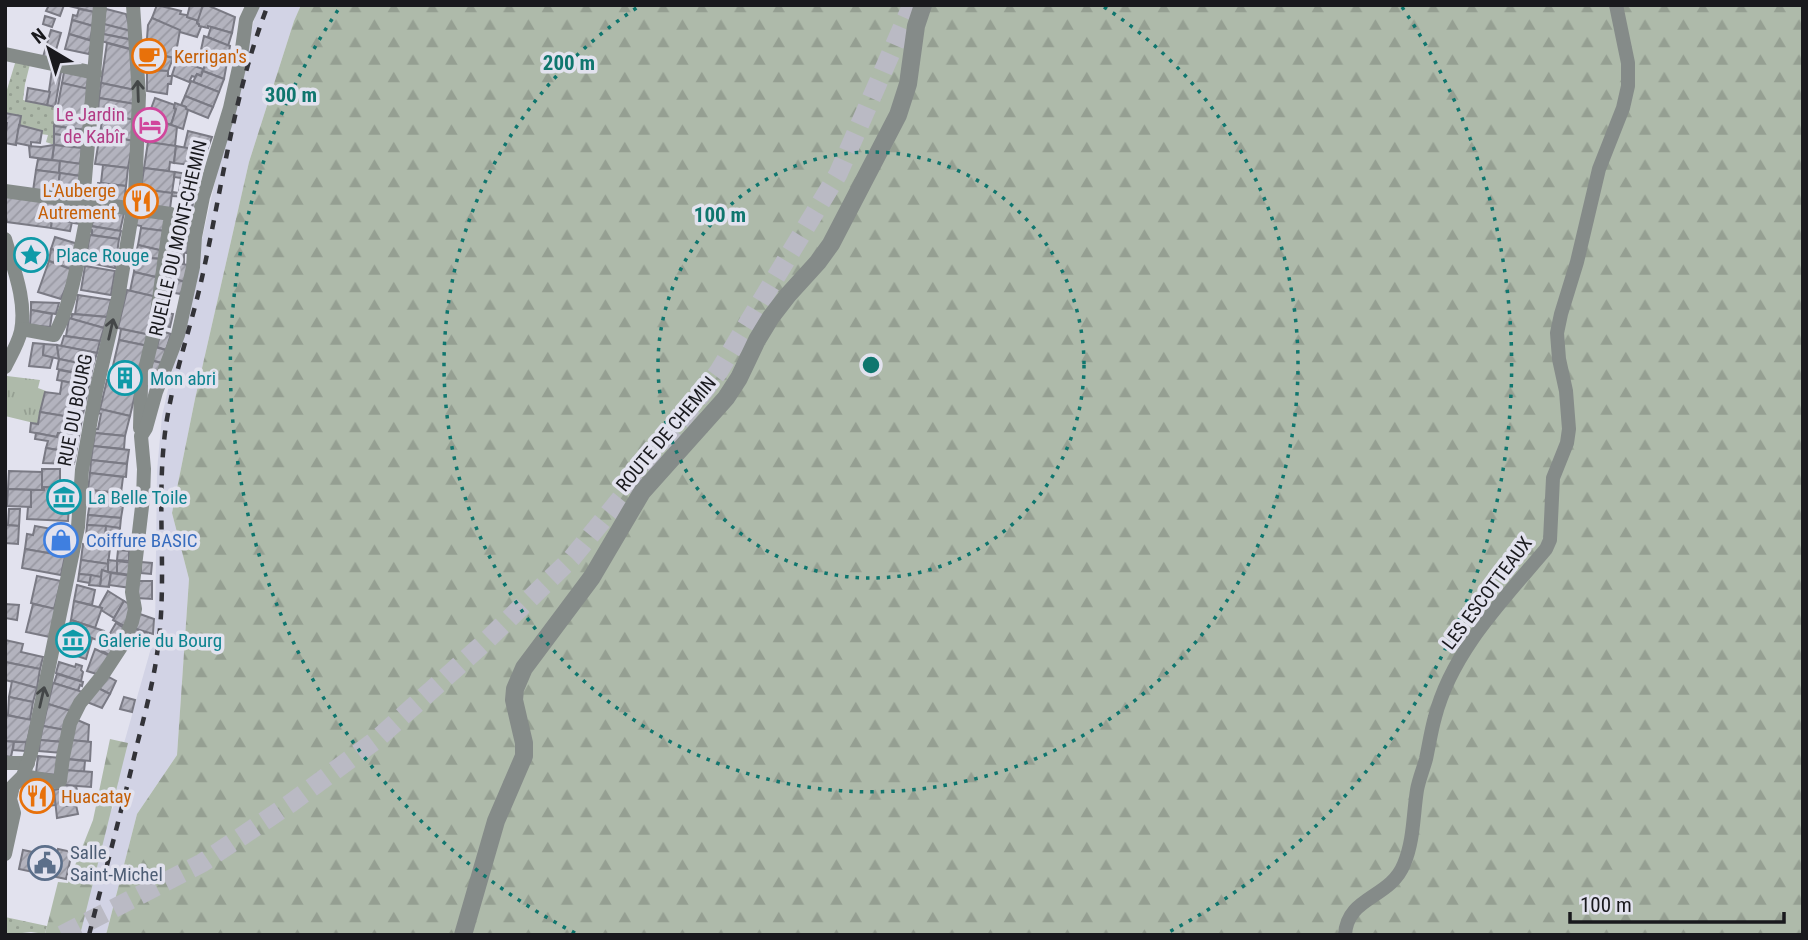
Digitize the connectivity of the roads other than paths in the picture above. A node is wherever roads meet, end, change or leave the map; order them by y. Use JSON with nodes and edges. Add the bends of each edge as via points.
{"nodes":[{"id":1,"x":100,"y":5,"type":"edge"},
{"id":2,"x":133,"y":5,"type":"edge"},
{"id":3,"x":253,"y":5,"type":"edge"},
{"id":4,"x":923,"y":5,"type":"edge"},
{"id":5,"x":1616,"y":5,"type":"edge"},
{"id":6,"x":5,"y":54,"type":"edge"},
{"id":7,"x":95,"y":73,"type":"junction"},
{"id":8,"x":5,"y":191,"type":"edge"},
{"id":9,"x":86,"y":203,"type":"junction"},
{"id":10,"x":133,"y":208,"type":"junction"},
{"id":11,"x":5,"y":239,"type":"edge"},
{"id":12,"x":22,"y":329,"type":"junction"},
{"id":13,"x":5,"y":367,"type":"edge"},
{"id":14,"x":141,"y":436,"type":"junction"},
{"id":15,"x":5,"y":763,"type":"edge"},
{"id":16,"x":26,"y":770,"type":"junction"},
{"id":17,"x":5,"y":854,"type":"edge"},
{"id":18,"x":463,"y":935,"type":"edge"},
{"id":19,"x":1345,"y":935,"type":"edge"}],
"edges":[{"from":1,"to":7,"type":"street"},
{"from":10,"to":2,"type":"street","name":"RUE DU BOURG","one_way":true,"via":[[139,95]]},
{"from":3,"to":14,"type":"street","name":"RUELLE DU MONT-CHEMIN","via":[[246,20],[230,108],[203,197],[178,335]]},
{"from":4,"to":18,"type":"street","name":"ROUTE DE CHEMIN","via":[[898,115],[831,244],[771,317],[726,398],[642,492],[592,577],[520,676],[514,700],[524,755],[496,821]]},
{"from":5,"to":19,"type":"street","name":"LES ESCOTTEAUX","via":[[1628,79],[1625,102],[1596,179],[1557,333],[1569,429],[1553,478],[1550,540],[1455,667],[1435,715],[1405,863],[1394,881],[1357,907],[1348,919]]},
{"from":6,"to":7,"type":"street"},
{"from":7,"to":9,"type":"street"},
{"from":8,"to":9,"type":"street"},
{"from":9,"to":10,"type":"street"},
{"from":9,"to":12,"type":"street","via":[[59,327],[54,335]]},
{"from":10,"to":14,"type":"street","name":"RUELLE DU MONT-CHEMIN","via":[[171,214],[155,327],[141,386]]},
{"from":16,"to":10,"type":"street","name":"RUE DU BOURG","one_way":true,"via":[[78,527],[82,470]]},
{"from":11,"to":12,"type":"street","via":[[22,306]]},
{"from":12,"to":13,"type":"street"},
{"from":14,"to":16,"type":"street","name":"RUELLE DU MONT-CHEMIN","via":[[143,498],[132,622],[121,647],[70,723],[60,781]]},
{"from":15,"to":16,"type":"street"},
{"from":16,"to":17,"type":"street","name":"RUE DU BOURG","via":[[13,786],[10,800],[14,813]]}]}
